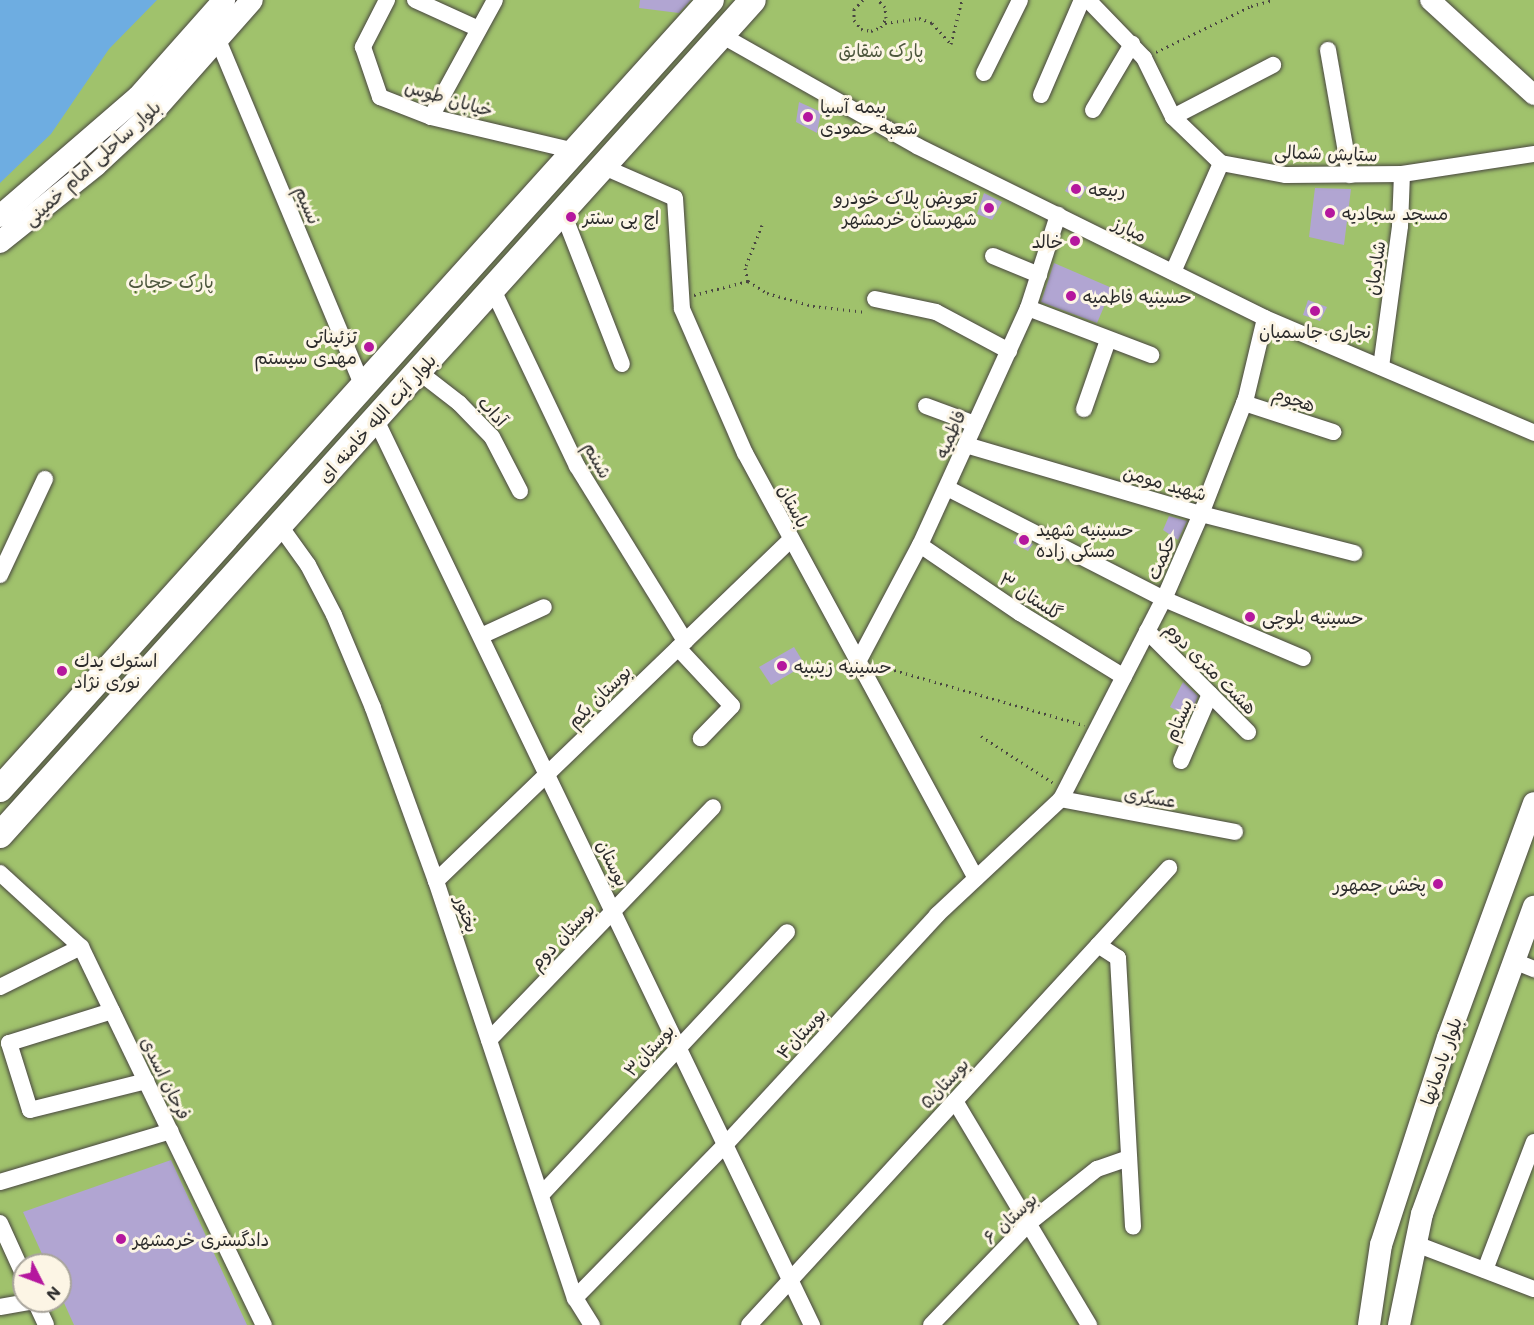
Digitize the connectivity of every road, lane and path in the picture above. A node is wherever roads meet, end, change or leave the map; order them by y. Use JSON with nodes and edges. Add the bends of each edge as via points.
{"nodes":[{"id":1,"x":224,"y":0,"type":"edge"},
{"id":2,"x":252,"y":0,"type":"edge"},
{"id":3,"x":387,"y":0,"type":"edge"},
{"id":4,"x":415,"y":0,"type":"edge"},
{"id":5,"x":495,"y":0,"type":"edge"},
{"id":6,"x":711,"y":0,"type":"edge"},
{"id":7,"x":753,"y":0,"type":"edge"},
{"id":8,"x":862,"y":0,"type":"edge"},
{"id":9,"x":878,"y":0,"type":"edge"},
{"id":10,"x":962,"y":0,"type":"edge"},
{"id":11,"x":1020,"y":0,"type":"edge"},
{"id":12,"x":1082,"y":0,"type":"edge"},
{"id":13,"x":1088,"y":0,"type":"edge"},
{"id":14,"x":1273,"y":0,"type":"edge"},
{"id":15,"x":1430,"y":0,"type":"edge"},
{"id":16,"x":885,"y":23,"type":"junction"},
{"id":17,"x":479,"y":29,"type":"junction"},
{"id":18,"x":721,"y":35,"type":"junction"},
{"id":19,"x":218,"y":39,"type":"junction"},
{"id":20,"x":1132,"y":44,"type":"junction"},
{"id":21,"x":1328,"y":50,"type":"dead end"},
{"id":22,"x":1144,"y":58,"type":"junction"},
{"id":23,"x":1273,"y":65,"type":"dead end"},
{"id":24,"x":984,"y":73,"type":"dead end"},
{"id":25,"x":1041,"y":95,"type":"dead end"},
{"id":26,"x":1534,"y":95,"type":"edge"},
{"id":27,"x":1093,"y":110,"type":"dead end"},
{"id":28,"x":431,"y":117,"type":"junction"},
{"id":29,"x":1173,"y":117,"type":"junction"},
{"id":30,"x":575,"y":151,"type":"junction"},
{"id":31,"x":1534,"y":154,"type":"edge"},
{"id":32,"x":1221,"y":164,"type":"junction"},
{"id":33,"x":604,"y":167,"type":"junction"},
{"id":34,"x":1402,"y":174,"type":"junction"},
{"id":35,"x":1350,"y":175,"type":"junction"},
{"id":36,"x":563,"y":213,"type":"junction"},
{"id":37,"x":1058,"y":215,"type":"junction"},
{"id":38,"x":762,"y":225,"type":"dead end"},
{"id":39,"x":4,"y":227,"type":"edge"},
{"id":40,"x":993,"y":256,"type":"dead end"},
{"id":41,"x":1173,"y":272,"type":"junction"},
{"id":42,"x":1039,"y":275,"type":"junction"},
{"id":43,"x":748,"y":282,"type":"junction"},
{"id":44,"x":493,"y":290,"type":"junction"},
{"id":45,"x":681,"y":299,"type":"junction"},
{"id":46,"x":870,"y":306,"type":"joint"},
{"id":47,"x":1028,"y":308,"type":"junction"},
{"id":48,"x":1265,"y":318,"type":"junction"},
{"id":49,"x":1108,"y":340,"type":"junction"},
{"id":50,"x":1009,"y":351,"type":"junction"},
{"id":51,"x":1150,"y":355,"type":"dead end"},
{"id":52,"x":622,"y":364,"type":"dead end"},
{"id":53,"x":1380,"y":368,"type":"junction"},
{"id":54,"x":419,"y":372,"type":"junction"},
{"id":55,"x":363,"y":387,"type":"junction"},
{"id":56,"x":1244,"y":403,"type":"junction"},
{"id":57,"x":926,"y":406,"type":"dead end"},
{"id":58,"x":1084,"y":409,"type":"dead end"},
{"id":59,"x":376,"y":420,"type":"junction"},
{"id":60,"x":975,"y":424,"type":"junction"},
{"id":61,"x":1333,"y":432,"type":"dead end"},
{"id":62,"x":1534,"y":433,"type":"edge"},
{"id":63,"x":966,"y":445,"type":"junction"},
{"id":64,"x":45,"y":479,"type":"dead end"},
{"id":65,"x":947,"y":488,"type":"junction"},
{"id":66,"x":520,"y":490,"type":"dead end"},
{"id":67,"x":1201,"y":514,"type":"junction"},
{"id":68,"x":280,"y":526,"type":"junction"},
{"id":69,"x":790,"y":540,"type":"junction"},
{"id":70,"x":920,"y":545,"type":"junction"},
{"id":71,"x":1354,"y":553,"type":"dead end"},
{"id":72,"x":0,"y":575,"type":"edge"},
{"id":73,"x":1164,"y":599,"type":"junction"},
{"id":74,"x":544,"y":607,"type":"dead end"},
{"id":75,"x":1147,"y":631,"type":"junction"},
{"id":76,"x":480,"y":636,"type":"junction"},
{"id":77,"x":682,"y":644,"type":"junction"},
{"id":78,"x":1303,"y":657,"type":"dead end"},
{"id":79,"x":859,"y":660,"type":"junction"},
{"id":80,"x":1124,"y":677,"type":"junction"},
{"id":81,"x":1210,"y":694,"type":"junction"},
{"id":82,"x":1097,"y":729,"type":"junction"},
{"id":83,"x":1248,"y":732,"type":"dead end"},
{"id":84,"x":981,"y":736,"type":"dead end"},
{"id":85,"x":701,"y":738,"type":"dead end"},
{"id":86,"x":1181,"y":762,"type":"dead end"},
{"id":87,"x":546,"y":773,"type":"junction"},
{"id":88,"x":0,"y":789,"type":"edge"},
{"id":89,"x":1063,"y":794,"type":"junction"},
{"id":90,"x":1534,"y":803,"type":"edge"},
{"id":91,"x":712,"y":807,"type":"dead end"},
{"id":92,"x":1235,"y":832,"type":"dead end"},
{"id":93,"x":0,"y":835,"type":"edge"},
{"id":94,"x":1169,"y":868,"type":"dead end"},
{"id":95,"x":0,"y":873,"type":"edge"},
{"id":96,"x":976,"y":878,"type":"junction"},
{"id":97,"x":436,"y":881,"type":"junction"},
{"id":98,"x":1534,"y":907,"type":"edge"},
{"id":99,"x":614,"y":910,"type":"junction"},
{"id":100,"x":787,"y":932,"type":"dead end"},
{"id":101,"x":1098,"y":945,"type":"junction"},
{"id":102,"x":81,"y":946,"type":"junction"},
{"id":103,"x":1524,"y":965,"type":"edge"},
{"id":104,"x":0,"y":987,"type":"edge"},
{"id":105,"x":112,"y":1011,"type":"junction"},
{"id":106,"x":1448,"y":1038,"type":"junction"},
{"id":107,"x":489,"y":1040,"type":"junction"},
{"id":108,"x":679,"y":1047,"type":"junction"},
{"id":109,"x":1482,"y":1049,"type":"junction"},
{"id":110,"x":146,"y":1081,"type":"junction"},
{"id":111,"x":955,"y":1101,"type":"junction"},
{"id":112,"x":171,"y":1131,"type":"junction"},
{"id":113,"x":1534,"y":1142,"type":"edge"},
{"id":114,"x":725,"y":1145,"type":"junction"},
{"id":115,"x":1129,"y":1158,"type":"junction"},
{"id":116,"x":0,"y":1182,"type":"edge"},
{"id":117,"x":541,"y":1195,"type":"junction"},
{"id":118,"x":0,"y":1223,"type":"edge"},
{"id":119,"x":1029,"y":1223,"type":"junction"},
{"id":120,"x":1133,"y":1227,"type":"dead end"},
{"id":121,"x":1416,"y":1244,"type":"junction"},
{"id":122,"x":14,"y":1253,"type":"edge"},
{"id":123,"x":1485,"y":1270,"type":"junction"},
{"id":124,"x":790,"y":1279,"type":"junction"},
{"id":125,"x":1534,"y":1289,"type":"edge"},
{"id":126,"x":575,"y":1298,"type":"junction"},
{"id":127,"x":264,"y":1325,"type":"edge"},
{"id":128,"x":592,"y":1325,"type":"edge"},
{"id":129,"x":749,"y":1325,"type":"edge"},
{"id":130,"x":812,"y":1325,"type":"edge"},
{"id":131,"x":930,"y":1325,"type":"edge"},
{"id":132,"x":1089,"y":1325,"type":"edge"},
{"id":133,"x":1369,"y":1325,"type":"edge"},
{"id":134,"x":1399,"y":1325,"type":"edge"}],
"edges":[{"from":1,"to":39,"type":"main road","name":"بلوار ساحلی امام خمینی","via":[[138,97]]},
{"from":2,"to":19,"type":"main road","name":"بلوار ساحلی امام خمینی"},
{"from":3,"to":28,"type":"street","name":"خیابان طوس","via":[[363,47],[380,97]]},
{"from":4,"to":17,"type":"street"},
{"from":5,"to":17,"type":"street"},
{"from":6,"to":30,"type":"main road","name":"بلوار آیت الله خامنه ای"},
{"from":7,"to":18,"type":"main road","name":"بلوار آیت الله خامنه ای"},
{"from":8,"to":16,"type":"path","via":[[854,9],[857,25],[871,31]]},
{"from":9,"to":16,"type":"path","via":[[886,12]]},
{"from":10,"to":16,"type":"path","via":[[951,44],[938,28],[919,18]]},
{"from":11,"to":24,"type":"street"},
{"from":12,"to":25,"type":"street"},
{"from":13,"to":20,"type":"street"},
{"from":14,"to":22,"type":"path","via":[[1211,24]]},
{"from":15,"to":26,"type":"street"},
{"from":17,"to":28,"type":"street"},
{"from":18,"to":33,"type":"main road","name":"بلوار آیت الله خامنه ای"},
{"from":18,"to":37,"type":"street","name":"مبارز","via":[[917,146]]},
{"from":19,"to":39,"type":"main road","name":"بلوار ساحلی امام خمینی","via":[[153,112]]},
{"from":19,"to":55,"type":"street","name":"نسیم"},
{"from":20,"to":22,"type":"street"},
{"from":20,"to":27,"type":"street"},
{"from":21,"to":35,"type":"street"},
{"from":22,"to":29,"type":"street"},
{"from":23,"to":29,"type":"street"},
{"from":28,"to":30,"type":"street","name":"خیابان طوس"},
{"from":29,"to":32,"type":"street"},
{"from":30,"to":55,"type":"main road","name":"بلوار آیت الله خامنه ای"},
{"from":31,"to":34,"type":"street","name":"ستایش شمالی"},
{"from":32,"to":35,"type":"street","name":"ستایش شمالی","via":[[1286,175]]},
{"from":32,"to":41,"type":"street"},
{"from":33,"to":36,"type":"main road","name":"بلوار آیت الله خامنه ای"},
{"from":33,"to":45,"type":"street","name":"باستان","via":[[675,198]]},
{"from":34,"to":35,"type":"street","name":"ستایش شمالی"},
{"from":34,"to":53,"type":"street","name":"شادمان","via":[[1400,226]]},
{"from":36,"to":44,"type":"main road","name":"بلوار آیت الله خامنه ای"},
{"from":36,"to":52,"type":"street"},
{"from":37,"to":41,"type":"street","name":"مبارز"},
{"from":37,"to":42,"type":"street","name":"فاطمیه"},
{"from":38,"to":43,"type":"path","via":[[745,268]]},
{"from":40,"to":42,"type":"street"},
{"from":41,"to":48,"type":"street","name":"مبارز"},
{"from":42,"to":47,"type":"street","name":"فاطمیه"},
{"from":43,"to":45,"type":"path"},
{"from":43,"to":46,"type":"path","via":[[767,293],[813,306]]},
{"from":44,"to":54,"type":"main road","name":"بلوار آیت الله خامنه ای"},
{"from":44,"to":77,"type":"street","name":"شبنم","via":[[577,466]]},
{"from":45,"to":69,"type":"street","name":"باستان","via":[[745,453]]},
{"from":46,"to":50,"type":"street","via":[[936,312]]},
{"from":47,"to":49,"type":"street"},
{"from":47,"to":50,"type":"street","name":"فاطمیه"},
{"from":48,"to":53,"type":"street","name":"مبارز"},
{"from":48,"to":56,"type":"street","name":"حکمت"},
{"from":49,"to":51,"type":"street"},
{"from":49,"to":58,"type":"street"},
{"from":50,"to":60,"type":"street","name":"فاطمیه"},
{"from":53,"to":62,"type":"street","name":"مبارز"},
{"from":54,"to":59,"type":"main road","name":"بلوار آیت الله خامنه ای"},
{"from":54,"to":66,"type":"street","name":"آداب","via":[[459,403],[492,437]]},
{"from":55,"to":88,"type":"main road","name":"بلوار آیت الله خامنه ای"},
{"from":56,"to":61,"type":"street","name":"هجوم"},
{"from":56,"to":67,"type":"street","name":"حکمت"},
{"from":57,"to":60,"type":"street"},
{"from":59,"to":68,"type":"main road","name":"بلوار آیت الله خامنه ای"},
{"from":59,"to":76,"type":"street","name":"بوستان"},
{"from":60,"to":63,"type":"street","name":"فاطمیه"},
{"from":63,"to":65,"type":"street","name":"فاطمیه"},
{"from":63,"to":67,"type":"street","name":"شهید مومن"},
{"from":64,"to":72,"type":"street"},
{"from":65,"to":70,"type":"street","name":"فاطمیه"},
{"from":65,"to":73,"type":"street"},
{"from":67,"to":71,"type":"street","name":"شهید مومن"},
{"from":67,"to":73,"type":"street","name":"حکمت"},
{"from":68,"to":93,"type":"main road","name":"بلوار آیت الله خامنه ای"},
{"from":68,"to":97,"type":"street","name":"بختور","via":[[308,565],[334,615]]},
{"from":69,"to":77,"type":"street","name":"بوستان یکم"},
{"from":69,"to":79,"type":"street","name":"باستان"},
{"from":70,"to":79,"type":"street","name":"فاطمیه"},
{"from":70,"to":80,"type":"street","name":"گلستان ۳"},
{"from":73,"to":75,"type":"street","name":"حکمت"},
{"from":73,"to":78,"type":"street"},
{"from":74,"to":76,"type":"street"},
{"from":75,"to":80,"type":"street","name":"حکمت"},
{"from":75,"to":81,"type":"street","name":"هشت متری دوم"},
{"from":76,"to":87,"type":"street","name":"بوستان"},
{"from":77,"to":85,"type":"street","name":"شبنم","via":[[732,706]]},
{"from":77,"to":87,"type":"street","name":"بوستان یکم"},
{"from":79,"to":82,"type":"path"},
{"from":79,"to":96,"type":"street","name":"باستان"},
{"from":80,"to":82,"type":"street","name":"حکمت"},
{"from":81,"to":83,"type":"street","name":"هشت متری دوم"},
{"from":81,"to":86,"type":"street","name":"بستام"},
{"from":82,"to":89,"type":"street","name":"حکمت"},
{"from":84,"to":89,"type":"path"},
{"from":87,"to":97,"type":"street","name":"بوستان یکم"},
{"from":87,"to":99,"type":"street","name":"بوستان"},
{"from":89,"to":92,"type":"street","name":"عسکری"},
{"from":89,"to":96,"type":"street","name":"بوستان۴"},
{"from":90,"to":106,"type":"main road","name":"بلوار یادمانها"},
{"from":91,"to":99,"type":"street","name":"بوستان دوم"},
{"from":94,"to":101,"type":"street","name":"بوستان۵"},
{"from":95,"to":102,"type":"street","name":"فرحان اسدی"},
{"from":96,"to":114,"type":"street","name":"بوستان۴","via":[[937,915]]},
{"from":97,"to":107,"type":"street","name":"بختور"},
{"from":98,"to":103,"type":"main road","name":"بلوار یادمانها"},
{"from":99,"to":107,"type":"street","name":"بوستان دوم"},
{"from":99,"to":108,"type":"street","name":"بوستان"},
{"from":100,"to":108,"type":"street","name":"بوستان۳"},
{"from":101,"to":111,"type":"street","name":"بوستان۵"},
{"from":101,"to":115,"type":"street","via":[[1118,958]]},
{"from":102,"to":104,"type":"street"},
{"from":102,"to":105,"type":"street","name":"فرحان اسدی"},
{"from":103,"to":109,"type":"main road","name":"بلوار یادمانها"},
{"from":105,"to":110,"type":"street","name":"فرحان اسدی"},
{"from":105,"to":110,"type":"street","via":[[9,1043],[30,1110]]},
{"from":106,"to":109,"type":"main road"},
{"from":106,"to":133,"type":"main road","name":"بلوار یادمانها","via":[[1381,1245]]},
{"from":107,"to":117,"type":"street","name":"بختور"},
{"from":108,"to":114,"type":"street","name":"بوستان"},
{"from":108,"to":117,"type":"street","name":"بوستان۳"},
{"from":109,"to":121,"type":"main road","name":"بلوار یادمانها","via":[[1422,1214]]},
{"from":110,"to":112,"type":"street","name":"فرحان اسدی"},
{"from":111,"to":119,"type":"street"},
{"from":111,"to":124,"type":"street","name":"بوستان۵"},
{"from":112,"to":116,"type":"street"},
{"from":112,"to":127,"type":"street","name":"فرحان اسدی"},
{"from":113,"to":123,"type":"street"},
{"from":114,"to":124,"type":"street","name":"بوستان"},
{"from":114,"to":126,"type":"street","name":"بوستان۴"},
{"from":115,"to":119,"type":"street","name":"بوستان ۶","via":[[1097,1169]]},
{"from":115,"to":120,"type":"street"},
{"from":117,"to":126,"type":"street","name":"بختور"},
{"from":118,"to":122,"type":"street"},
{"from":119,"to":131,"type":"street","name":"بوستان ۶"},
{"from":119,"to":132,"type":"street"},
{"from":121,"to":123,"type":"street"},
{"from":121,"to":134,"type":"main road","name":"بلوار یادمانها"},
{"from":123,"to":125,"type":"street"},
{"from":124,"to":129,"type":"street","name":"بوستان۵"},
{"from":124,"to":130,"type":"street","name":"بوستان"},
{"from":126,"to":128,"type":"street","name":"بختور"}]}
